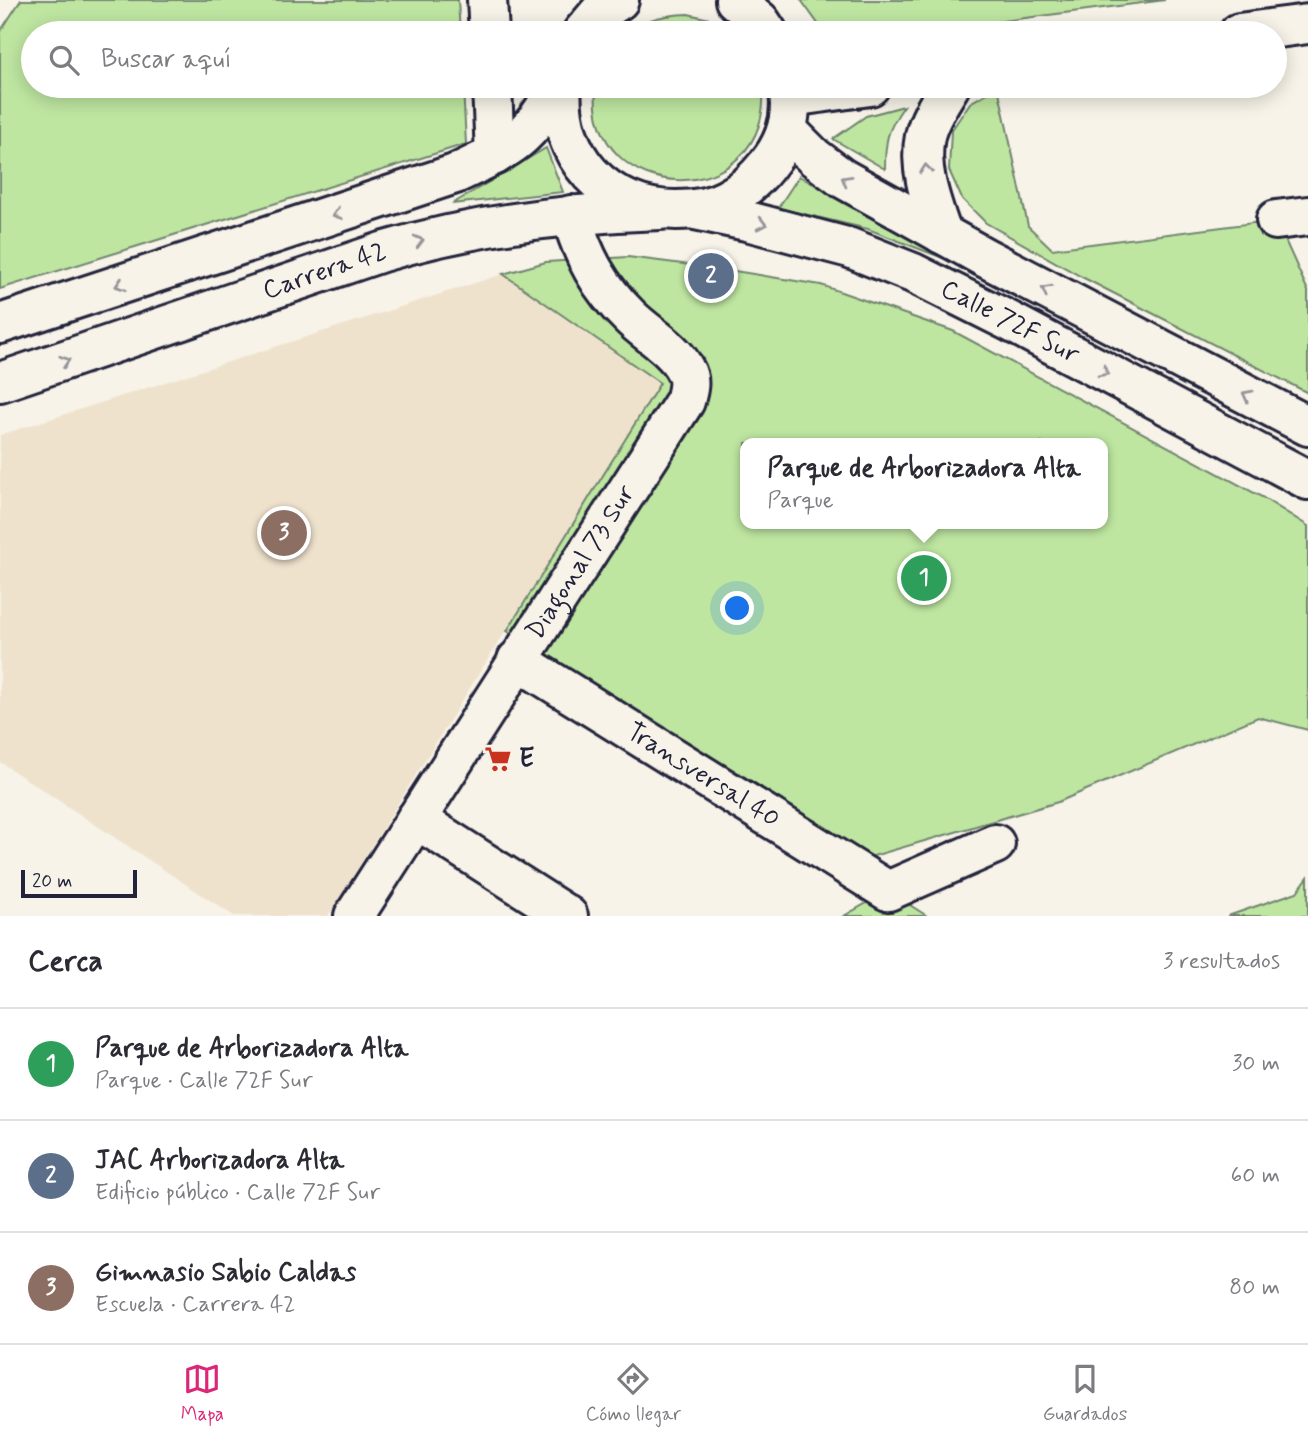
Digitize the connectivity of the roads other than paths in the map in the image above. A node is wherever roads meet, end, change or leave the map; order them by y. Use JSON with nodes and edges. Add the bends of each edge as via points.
{"nodes":[{"id":1,"x":487,"y":0,"type":"edge"},
{"id":2,"x":619,"y":0,"type":"edge"},
{"id":3,"x":734,"y":0,"type":"edge"},
{"id":4,"x":488,"y":21,"type":"edge"},
{"id":5,"x":592,"y":21,"type":"edge"},
{"id":6,"x":760,"y":21,"type":"edge"},
{"id":7,"x":1308,"y":23,"type":"edge"},
{"id":8,"x":1287,"y":26,"type":"edge"},
{"id":9,"x":493,"y":98,"type":"edge"},
{"id":10,"x":552,"y":98,"type":"edge"},
{"id":11,"x":560,"y":98,"type":"edge"},
{"id":12,"x":815,"y":98,"type":"edge"},
{"id":13,"x":943,"y":98,"type":"edge"},
{"id":14,"x":788,"y":104,"type":"edge"},
{"id":15,"x":495,"y":155,"type":"junction"},
{"id":16,"x":678,"y":210,"type":"junction"},
{"id":17,"x":571,"y":215,"type":"junction"},
{"id":18,"x":942,"y":234,"type":"junction"},
{"id":19,"x":0,"y":324,"type":"edge"},
{"id":20,"x":0,"y":382,"type":"edge"},
{"id":21,"x":1308,"y":426,"type":"edge"},
{"id":22,"x":1308,"y":481,"type":"edge"},
{"id":23,"x":517,"y":660,"type":"junction"},
{"id":24,"x":415,"y":819,"type":"junction"},
{"id":25,"x":995,"y":844,"type":"dead end"},
{"id":26,"x":354,"y":916,"type":"edge"},
{"id":27,"x":568,"y":916,"type":"edge"}],
"edges":[{"from":1,"to":4,"type":"street"},
{"from":2,"to":5,"type":"street"},
{"from":3,"to":6,"type":"street"},
{"from":7,"to":8,"type":"street"},
{"from":9,"to":15,"type":"street"},
{"from":10,"to":15,"type":"street","name":"Carrera 42","via":[[531,129]]},
{"from":11,"to":16,"type":"street","via":[[567,135],[582,164],[603,187],[631,203]]},
{"from":12,"to":14,"type":"street"},
{"from":18,"to":13,"type":"street","one_way":true,"via":[[930,199],[925,136]]},
{"from":14,"to":16,"type":"street","via":[[775,156],[753,181],[726,200]]},
{"from":18,"to":14,"type":"street","name":"Calle 72F Sur","one_way":true,"via":[[827,169]]},
{"from":15,"to":19,"type":"street","name":"Carrera 42","one_way":true,"via":[[415,188]]},
{"from":16,"to":17,"type":"street","name":"Carrera 42"},
{"from":16,"to":22,"type":"street","name":"Calle 72F Sur","one_way":true,"via":[[751,222],[850,248],[913,273]]},
{"from":20,"to":17,"type":"street","name":"Carrera 42","one_way":true,"via":[[414,242]]},
{"from":17,"to":23,"type":"street","name":"Diagonal 73 Sur","via":[[581,248],[600,281],[630,317],[676,357],[687,371],[689,386],[679,411]]},
{"from":21,"to":18,"type":"street","name":"Calle 72F Sur","one_way":true},
{"from":23,"to":24,"type":"street","name":"Diagonal 73 Sur"},
{"from":23,"to":25,"type":"street","name":"Transversal 40","via":[[888,891]]},
{"from":24,"to":26,"type":"street","name":"Diagonal 73 Sur"},
{"from":24,"to":27,"type":"street"}]}
